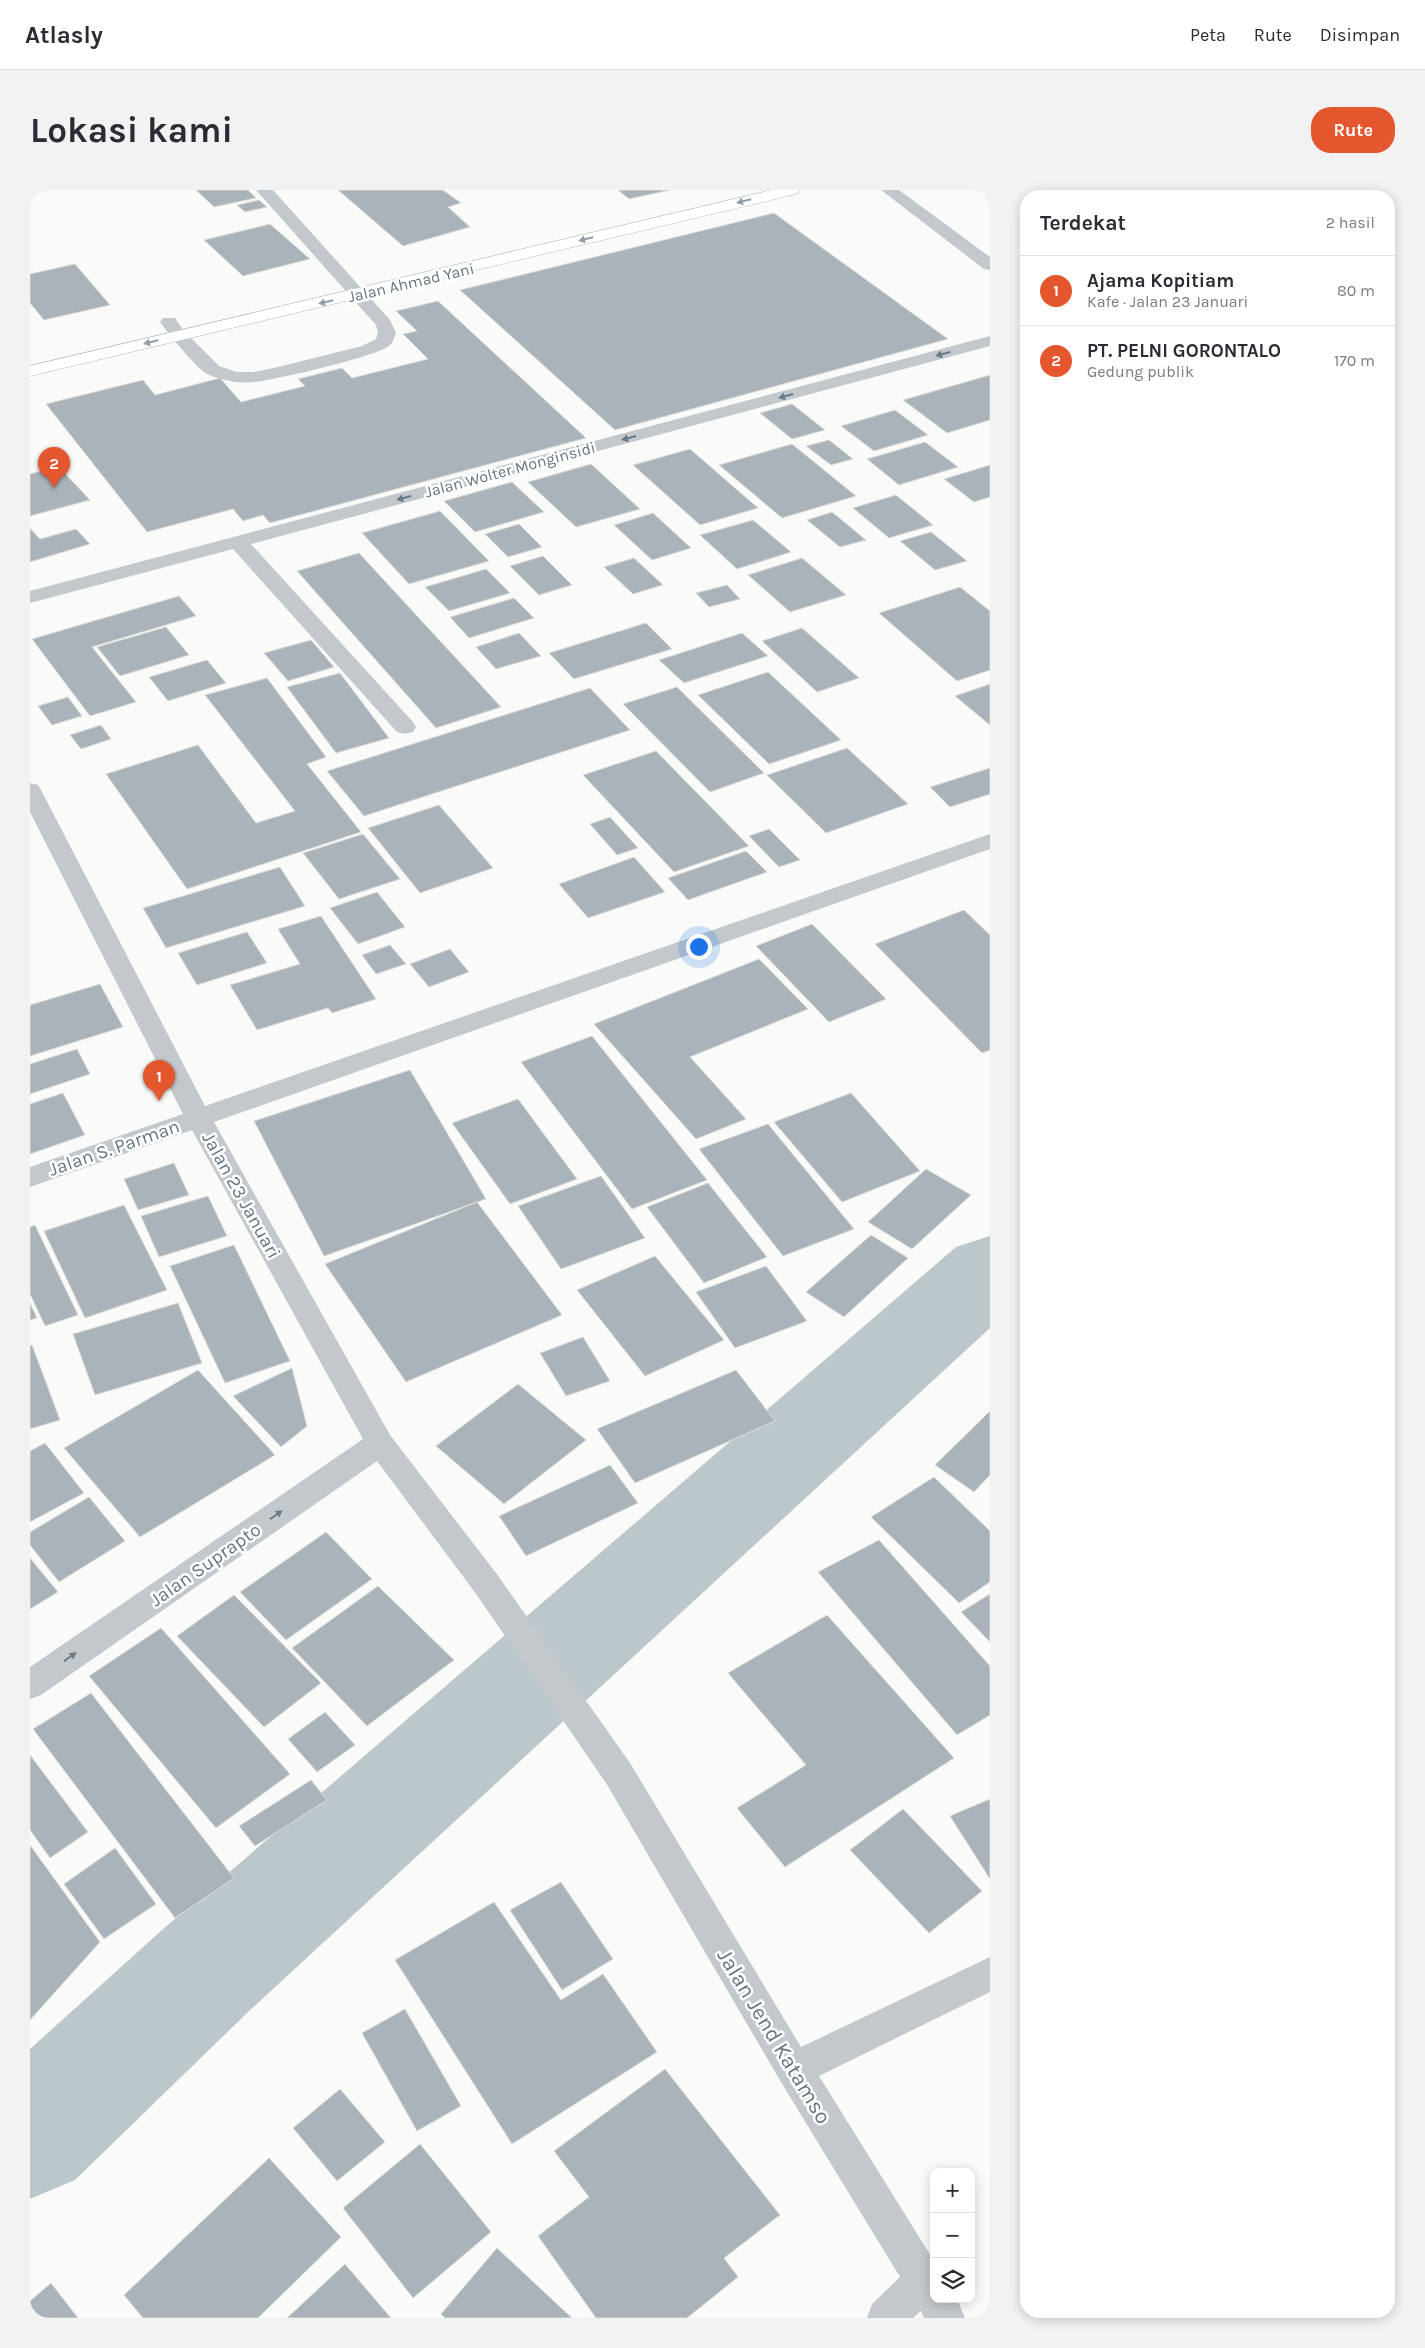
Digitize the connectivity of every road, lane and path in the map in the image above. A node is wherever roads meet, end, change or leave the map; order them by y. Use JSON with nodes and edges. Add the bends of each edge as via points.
{"nodes":[{"id":1,"x":264,"y":190,"type":"edge"},
{"id":2,"x":792,"y":190,"type":"edge"},
{"id":3,"x":890,"y":190,"type":"edge"},
{"id":4,"x":711,"y":192,"type":"dead end"},
{"id":5,"x":990,"y":266,"type":"edge"},
{"id":6,"x":347,"y":280,"type":"junction"},
{"id":7,"x":360,"y":294,"type":"junction"},
{"id":8,"x":174,"y":328,"type":"junction"},
{"id":9,"x":990,"y":341,"type":"edge"},
{"id":10,"x":30,"y":355,"type":"edge"},
{"id":11,"x":30,"y":371,"type":"edge"},
{"id":12,"x":238,"y":542,"type":"junction"},
{"id":13,"x":30,"y":597,"type":"edge"},
{"id":14,"x":404,"y":727,"type":"dead end"},
{"id":15,"x":30,"y":790,"type":"edge"},
{"id":16,"x":40,"y":834,"type":"edge"},
{"id":17,"x":990,"y":841,"type":"edge"},
{"id":18,"x":198,"y":1118,"type":"junction"},
{"id":19,"x":30,"y":1177,"type":"edge"},
{"id":20,"x":380,"y":1443,"type":"junction"},
{"id":21,"x":485,"y":1582,"type":"joint"},
{"id":22,"x":30,"y":1685,"type":"edge"},
{"id":23,"x":990,"y":1974,"type":"edge"},
{"id":24,"x":794,"y":2069,"type":"junction"},
{"id":25,"x":930,"y":2290,"type":"edge"},
{"id":26,"x":930,"y":2293,"type":"edge"},
{"id":27,"x":937,"y":2303,"type":"edge"},
{"id":28,"x":886,"y":2318,"type":"edge"},
{"id":29,"x":946,"y":2318,"type":"edge"}],
"edges":[{"from":1,"to":6,"type":"street"},
{"from":2,"to":7,"type":"highway","name":"Jalan Ahmad Yani","one_way":true},
{"from":3,"to":5,"type":"street"},
{"from":4,"to":6,"type":"highway","name":"Jalan Ahmad Yani"},
{"from":6,"to":7,"type":"street"},
{"from":6,"to":8,"type":"highway","name":"Jalan Ahmad Yani"},
{"from":7,"to":8,"type":"highway","name":"Jalan Ahmad Yani","one_way":true},
{"from":7,"to":8,"type":"street","via":[[384,324],[387,333],[384,342],[368,350],[254,377],[236,377],[213,370]]},
{"from":8,"to":10,"type":"highway","name":"Jalan Ahmad Yani"},
{"from":8,"to":11,"type":"highway","name":"Jalan Ahmad Yani","one_way":true},
{"from":9,"to":12,"type":"street","name":"Jalan Wolter Monginsidi","one_way":true},
{"from":12,"to":13,"type":"street","name":"Jalan Wolter Monginsidi"},
{"from":12,"to":14,"type":"street"},
{"from":15,"to":16,"type":"street","name":"Jalan 23 Januari"},
{"from":16,"to":18,"type":"street","name":"Jalan 23 Januari"},
{"from":17,"to":18,"type":"street","name":"Jalan S. Parman"},
{"from":18,"to":19,"type":"street","name":"Jalan S. Parman"},
{"from":18,"to":20,"type":"street","name":"Jalan 23 Januari"},
{"from":20,"to":21,"type":"street","name":"Jalan 23 Januari"},
{"from":22,"to":20,"type":"street","name":"Jalan Suprapto","one_way":true},
{"from":21,"to":24,"type":"street","name":"Jalan Jend Katamso","via":[[618,1773]]},
{"from":23,"to":24,"type":"street"},
{"from":24,"to":25,"type":"street","name":"Jalan Jend Katamso"},
{"from":26,"to":28,"type":"street"},
{"from":27,"to":29,"type":"street","name":"Jalan Jend Katamso"}]}
